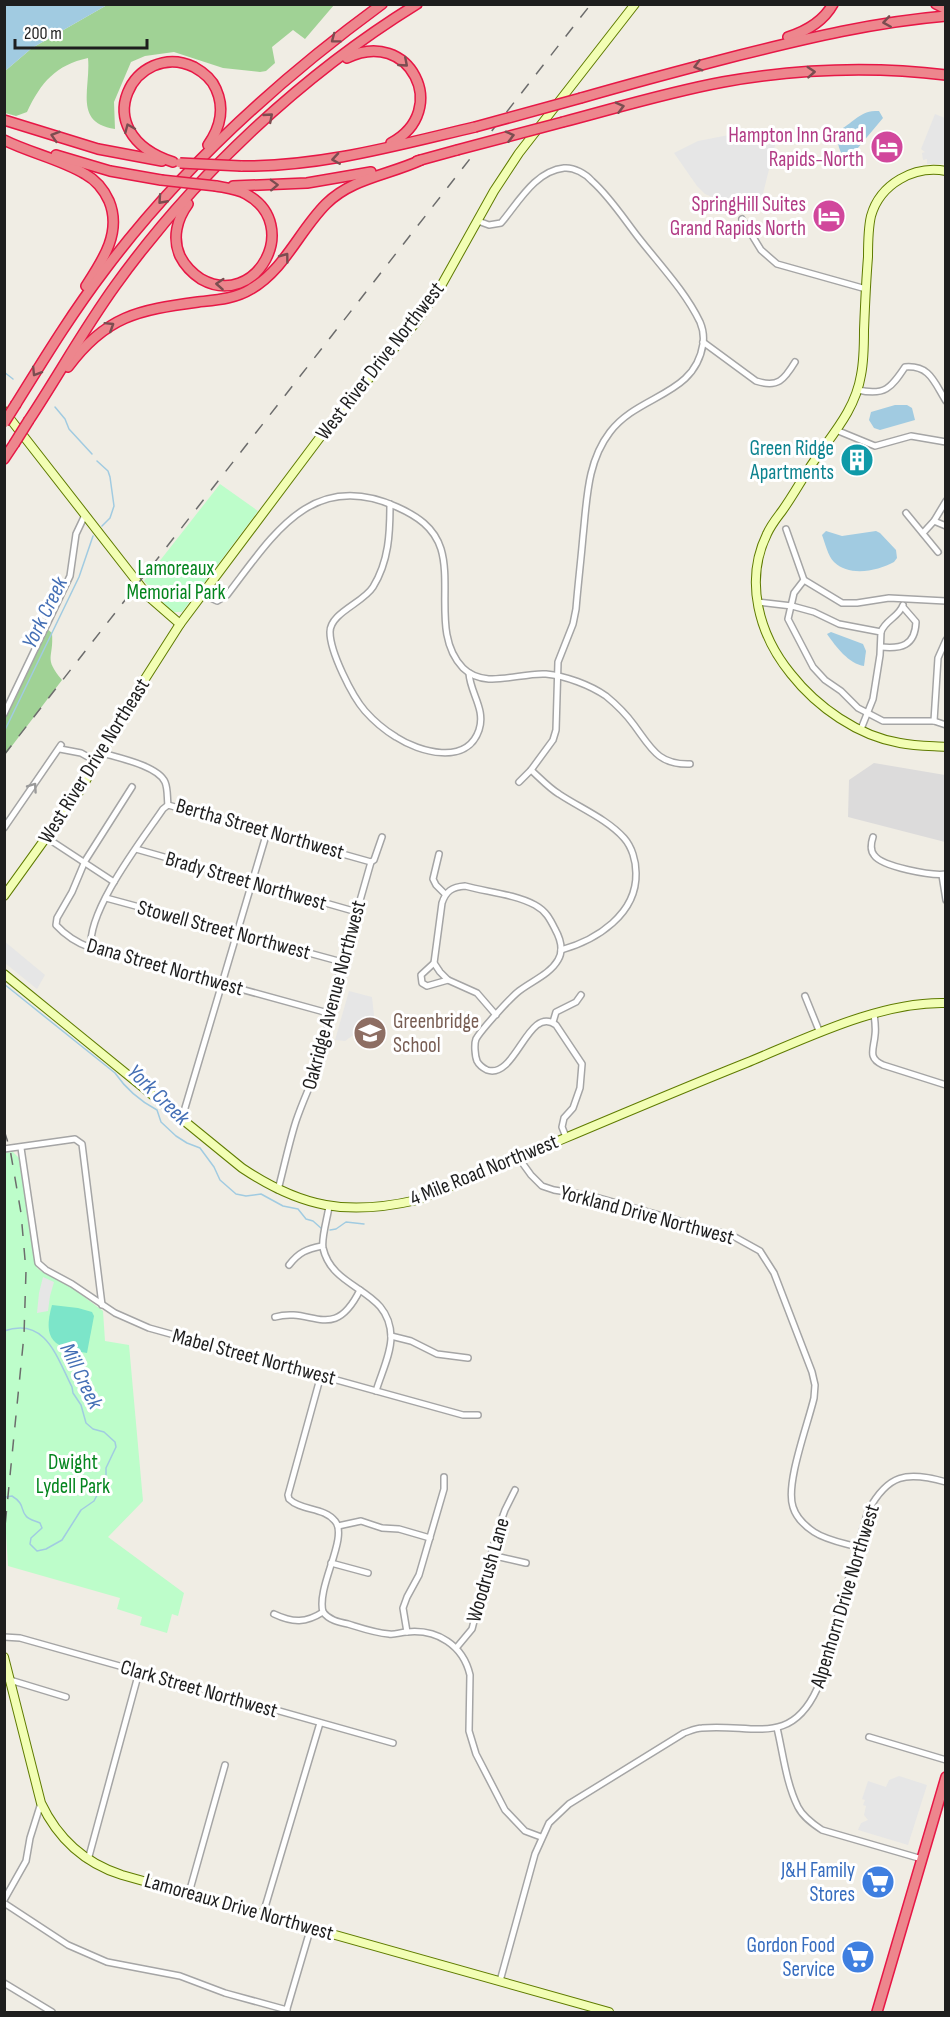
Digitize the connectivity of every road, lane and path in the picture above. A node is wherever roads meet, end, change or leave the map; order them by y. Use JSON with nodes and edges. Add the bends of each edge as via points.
{"nodes":[{"id":1,"x":382,"y":4,"type":"edge"},
{"id":2,"x":417,"y":4,"type":"edge"},
{"id":3,"x":635,"y":4,"type":"edge"},
{"id":4,"x":833,"y":4,"type":"edge"},
{"id":5,"x":936,"y":4,"type":"edge"},
{"id":6,"x":945,"y":9,"type":"edge"},
{"id":7,"x":945,"y":16,"type":"edge"},
{"id":8,"x":724,"y":59,"type":"junction"},
{"id":9,"x":331,"y":65,"type":"junction"},
{"id":10,"x":945,"y":75,"type":"edge"},
{"id":11,"x":4,"y":120,"type":"edge"},
{"id":12,"x":4,"y":140,"type":"edge"},
{"id":13,"x":367,"y":153,"type":"junction"},
{"id":14,"x":200,"y":157,"type":"junction"},
{"id":15,"x":421,"y":160,"type":"junction"},
{"id":16,"x":176,"y":162,"type":"junction"},
{"id":17,"x":945,"y":171,"type":"edge"},
{"id":18,"x":211,"y":172,"type":"junction"},
{"id":19,"x":216,"y":186,"type":"junction"},
{"id":20,"x":742,"y":219,"type":"dead end"},
{"id":21,"x":478,"y":221,"type":"junction"},
{"id":22,"x":866,"y":289,"type":"junction"},
{"id":23,"x":56,"y":340,"type":"junction"},
{"id":24,"x":703,"y":342,"type":"junction"},
{"id":25,"x":795,"y":362,"type":"dead end"},
{"id":26,"x":858,"y":390,"type":"junction"},
{"id":27,"x":945,"y":401,"type":"edge"},
{"id":28,"x":4,"y":411,"type":"edge"},
{"id":29,"x":30,"y":419,"type":"junction"},
{"id":30,"x":4,"y":423,"type":"edge"},
{"id":31,"x":836,"y":430,"type":"junction"},
{"id":32,"x":945,"y":442,"type":"edge"},
{"id":33,"x":4,"y":459,"type":"edge"},
{"id":34,"x":945,"y":501,"type":"edge"},
{"id":35,"x":390,"y":504,"type":"junction"},
{"id":36,"x":906,"y":513,"type":"dead end"},
{"id":37,"x":86,"y":515,"type":"junction"},
{"id":38,"x":934,"y":521,"type":"junction"},
{"id":39,"x":945,"y":526,"type":"edge"},
{"id":40,"x":786,"y":530,"type":"dead end"},
{"id":41,"x":923,"y":532,"type":"junction"},
{"id":42,"x":938,"y":552,"type":"dead end"},
{"id":43,"x":804,"y":580,"type":"junction"},
{"id":44,"x":202,"y":594,"type":"junction"},
{"id":45,"x":904,"y":599,"type":"junction"},
{"id":46,"x":945,"y":601,"type":"edge"},
{"id":47,"x":757,"y":602,"type":"junction"},
{"id":48,"x":792,"y":606,"type":"junction"},
{"id":49,"x":903,"y":608,"type":"junction"},
{"id":50,"x":180,"y":624,"type":"junction"},
{"id":51,"x":881,"y":632,"type":"junction"},
{"id":52,"x":945,"y":640,"type":"edge"},
{"id":53,"x":880,"y":647,"type":"junction"},
{"id":54,"x":469,"y":673,"type":"junction"},
{"id":55,"x":556,"y":676,"type":"junction"},
{"id":56,"x":4,"y":714,"type":"edge"},
{"id":57,"x":867,"y":714,"type":"junction"},
{"id":58,"x":934,"y":721,"type":"junction"},
{"id":59,"x":945,"y":725,"type":"edge"},
{"id":60,"x":861,"y":729,"type":"junction"},
{"id":61,"x":945,"y":747,"type":"edge"},
{"id":62,"x":102,"y":753,"type":"junction"},
{"id":63,"x":97,"y":762,"type":"junction"},
{"id":64,"x":690,"y":764,"type":"dead end"},
{"id":65,"x":531,"y":770,"type":"junction"},
{"id":66,"x":519,"y":782,"type":"dead end"},
{"id":67,"x":132,"y":788,"type":"dead end"},
{"id":68,"x":168,"y":805,"type":"junction"},
{"id":69,"x":4,"y":828,"type":"edge"},
{"id":70,"x":267,"y":832,"type":"junction"},
{"id":71,"x":47,"y":837,"type":"junction"},
{"id":72,"x":382,"y":837,"type":"dead end"},
{"id":73,"x":873,"y":837,"type":"dead end"},
{"id":74,"x":136,"y":849,"type":"junction"},
{"id":75,"x":439,"y":854,"type":"dead end"},
{"id":76,"x":85,"y":861,"type":"junction"},
{"id":77,"x":371,"y":862,"type":"junction"},
{"id":78,"x":944,"y":874,"type":"edge"},
{"id":79,"x":114,"y":882,"type":"junction"},
{"id":80,"x":252,"y":883,"type":"junction"},
{"id":81,"x":445,"y":894,"type":"junction"},
{"id":82,"x":4,"y":896,"type":"edge"},
{"id":83,"x":106,"y":898,"type":"junction"},
{"id":84,"x":945,"y":900,"type":"edge"},
{"id":85,"x":357,"y":912,"type":"junction"},
{"id":86,"x":238,"y":934,"type":"junction"},
{"id":87,"x":91,"y":948,"type":"junction"},
{"id":88,"x":561,"y":950,"type":"junction"},
{"id":89,"x":342,"y":962,"type":"junction"},
{"id":90,"x":434,"y":963,"type":"junction"},
{"id":91,"x":4,"y":974,"type":"edge"},
{"id":92,"x":448,"y":980,"type":"junction"},
{"id":93,"x":223,"y":984,"type":"junction"},
{"id":94,"x":581,"y":995,"type":"dead end"},
{"id":95,"x":805,"y":996,"type":"dead end"},
{"id":96,"x":945,"y":1003,"type":"edge"},
{"id":97,"x":328,"y":1013,"type":"junction"},
{"id":98,"x":874,"y":1014,"type":"junction"},
{"id":99,"x":496,"y":1015,"type":"junction"},
{"id":100,"x":553,"y":1022,"type":"junction"},
{"id":101,"x":820,"y":1033,"type":"junction"},
{"id":102,"x":945,"y":1084,"type":"edge"},
{"id":103,"x":182,"y":1118,"type":"junction"},
{"id":104,"x":566,"y":1137,"type":"junction"},
{"id":105,"x":21,"y":1148,"type":"junction"},
{"id":106,"x":7,"y":1149,"type":"edge"},
{"id":107,"x":518,"y":1157,"type":"junction"},
{"id":108,"x":278,"y":1190,"type":"junction"},
{"id":109,"x":329,"y":1206,"type":"junction"},
{"id":110,"x":322,"y":1246,"type":"junction"},
{"id":111,"x":289,"y":1265,"type":"dead end"},
{"id":112,"x":360,"y":1290,"type":"junction"},
{"id":113,"x":102,"y":1305,"type":"junction"},
{"id":114,"x":275,"y":1317,"type":"dead end"},
{"id":115,"x":391,"y":1336,"type":"junction"},
{"id":116,"x":468,"y":1358,"type":"dead end"},
{"id":117,"x":321,"y":1375,"type":"junction"},
{"id":118,"x":376,"y":1391,"type":"junction"},
{"id":119,"x":478,"y":1415,"type":"dead end"},
{"id":120,"x":444,"y":1477,"type":"dead end"},
{"id":121,"x":945,"y":1482,"type":"edge"},
{"id":122,"x":515,"y":1490,"type":"dead end"},
{"id":123,"x":338,"y":1526,"type":"junction"},
{"id":124,"x":430,"y":1538,"type":"junction"},
{"id":125,"x":857,"y":1547,"type":"junction"},
{"id":126,"x":490,"y":1555,"type":"junction"},
{"id":127,"x":331,"y":1563,"type":"junction"},
{"id":128,"x":526,"y":1563,"type":"dead end"},
{"id":129,"x":368,"y":1573,"type":"dead end"},
{"id":130,"x":323,"y":1612,"type":"junction"},
{"id":131,"x":274,"y":1614,"type":"dead end"},
{"id":132,"x":407,"y":1632,"type":"junction"},
{"id":133,"x":4,"y":1637,"type":"edge"},
{"id":134,"x":457,"y":1647,"type":"junction"},
{"id":135,"x":4,"y":1657,"type":"edge"},
{"id":136,"x":139,"y":1672,"type":"junction"},
{"id":137,"x":10,"y":1680,"type":"junction"},
{"id":138,"x":66,"y":1697,"type":"dead end"},
{"id":139,"x":321,"y":1723,"type":"junction"},
{"id":140,"x":777,"y":1728,"type":"junction"},
{"id":141,"x":869,"y":1737,"type":"dead end"},
{"id":142,"x":393,"y":1743,"type":"dead end"},
{"id":143,"x":945,"y":1760,"type":"edge"},
{"id":144,"x":225,"y":1765,"type":"dead end"},
{"id":145,"x":945,"y":1777,"type":"edge"},
{"id":146,"x":41,"y":1803,"type":"junction"},
{"id":147,"x":542,"y":1837,"type":"junction"},
{"id":148,"x":922,"y":1859,"type":"junction"},
{"id":149,"x":87,"y":1860,"type":"junction"},
{"id":150,"x":189,"y":1893,"type":"junction"},
{"id":151,"x":4,"y":1902,"type":"edge"},
{"id":152,"x":263,"y":1914,"type":"junction"},
{"id":153,"x":311,"y":1928,"type":"junction"},
{"id":154,"x":500,"y":1981,"type":"junction"},
{"id":155,"x":4,"y":1983,"type":"edge"},
{"id":156,"x":287,"y":2011,"type":"edge"},
{"id":157,"x":52,"y":2013,"type":"edge"},
{"id":158,"x":609,"y":2013,"type":"edge"},
{"id":159,"x":877,"y":2013,"type":"edge"}],
"edges":[{"from":1,"to":14,"type":"highway","one_way":true,"via":[[288,76]]},
{"from":2,"to":9,"type":"highway"},
{"from":3,"to":21,"type":"main road","name":"West River Drive Northwest","via":[[519,153]]},
{"from":4,"to":8,"type":"highway","via":[[823,19],[810,28]]},
{"from":5,"to":6,"type":"highway"},
{"from":7,"to":8,"type":"highway","one_way":true,"via":[[854,27]]},
{"from":8,"to":13,"type":"highway","one_way":true,"bridge":true},
{"from":9,"to":13,"type":"highway","one_way":true,"via":[[376,50],[406,63],[417,78],[420,105],[411,129],[396,141]]},
{"from":18,"to":9,"type":"highway","one_way":true},
{"from":15,"to":10,"type":"highway","one_way":true,"bridge":true,"via":[[686,90],[780,74],[864,70]]},
{"from":16,"to":11,"type":"highway","one_way":true,"via":[[98,149]]},
{"from":12,"to":19,"type":"highway","bridge":true,"via":[[110,171]]},
{"from":12,"to":23,"type":"highway","via":[[85,173],[104,191],[112,210],[110,245]]},
{"from":13,"to":16,"type":"highway","one_way":true,"bridge":true,"via":[[292,165]]},
{"from":16,"to":14,"type":"highway","one_way":true,"via":[[146,150],[132,136],[125,119],[127,95],[135,80],[146,69],[159,64],[188,64],[215,86],[220,98],[218,127]]},
{"from":14,"to":23,"type":"highway","one_way":true,"via":[[129,238]]},
{"from":19,"to":15,"type":"highway","one_way":true,"via":[[307,183]]},
{"from":29,"to":15,"type":"highway","one_way":true,"via":[[80,351],[102,330],[151,309],[221,299],[250,290],[272,273],[336,195],[364,180]]},
{"from":17,"to":22,"type":"main road","via":[[906,175],[892,184],[875,206],[869,227]]},
{"from":19,"to":18,"type":"highway","one_way":true,"via":[[253,199],[266,214],[271,229],[270,250],[263,265],[249,278],[232,284],[214,284],[195,275],[182,261],[176,244],[180,216]]},
{"from":18,"to":29,"type":"highway","via":[[117,284]]},
{"from":20,"to":22,"type":"street","via":[[761,250],[777,264]]},
{"from":21,"to":24,"type":"street","via":[[489,225],[501,223],[545,173],[568,168],[585,175],[680,291],[701,324]]},
{"from":21,"to":44,"type":"main road","name":"West River Drive Northwest","via":[[417,322],[321,436]]},
{"from":22,"to":26,"type":"main road"},
{"from":23,"to":30,"type":"highway","one_way":true,"bridge":true},
{"from":24,"to":25,"type":"street","via":[[756,381],[767,384],[781,381]]},
{"from":24,"to":55,"type":"street","via":[[695,368],[684,381],[620,420],[595,459],[576,609]]},
{"from":26,"to":27,"type":"street","via":[[883,391],[893,385],[905,367],[916,366],[926,370]]},
{"from":26,"to":31,"type":"main road"},
{"from":28,"to":37,"type":"main road"},
{"from":29,"to":33,"type":"highway","bridge":true},
{"from":31,"to":32,"type":"street","via":[[875,446],[911,436]]},
{"from":31,"to":47,"type":"main road","via":[[766,535],[757,568]]},
{"from":34,"to":38,"type":"street"},
{"from":35,"to":44,"type":"street","via":[[345,495],[313,503],[273,537],[227,595],[217,601]]},
{"from":35,"to":54,"type":"street","via":[[415,515],[435,534],[444,560],[450,645]]},
{"from":35,"to":54,"type":"street","via":[[385,561],[372,588],[336,618],[330,633],[349,687],[367,713],[395,737],[435,752],[449,753],[467,746],[480,728],[481,715]]},
{"from":36,"to":41,"type":"street"},
{"from":37,"to":50,"type":"main road","via":[[149,597]]},
{"from":37,"to":56,"type":"street","via":[[76,534],[70,576]]},
{"from":38,"to":39,"type":"street"},
{"from":38,"to":41,"type":"street"},
{"from":40,"to":43,"type":"street"},
{"from":41,"to":42,"type":"street"},
{"from":43,"to":45,"type":"street","via":[[842,603]]},
{"from":43,"to":48,"type":"street","via":[[794,594]]},
{"from":44,"to":50,"type":"main road","name":"West River Drive Northwest"},
{"from":45,"to":46,"type":"street"},
{"from":45,"to":49,"type":"street"},
{"from":47,"to":48,"type":"street"},
{"from":47,"to":60,"type":"main road","via":[[767,634],[796,681],[822,705]]},
{"from":48,"to":51,"type":"street","via":[[840,624]]},
{"from":48,"to":57,"type":"street","via":[[788,619],[813,667]]},
{"from":49,"to":51,"type":"street","via":[[884,623]]},
{"from":49,"to":53,"type":"street","via":[[916,622],[912,638],[902,647]]},
{"from":50,"to":62,"type":"main road","name":"West River Drive Northeast"},
{"from":51,"to":53,"type":"street"},
{"from":52,"to":58,"type":"street","via":[[938,658]]},
{"from":53,"to":57,"type":"street","via":[[873,699]]},
{"from":54,"to":55,"type":"street","via":[[489,679],[531,674]]},
{"from":55,"to":64,"type":"street","via":[[583,684],[611,701],[656,755]]},
{"from":55,"to":65,"type":"street","via":[[553,740]]},
{"from":57,"to":58,"type":"street","via":[[883,721]]},
{"from":57,"to":60,"type":"street"},
{"from":58,"to":59,"type":"street"},
{"from":60,"to":61,"type":"main road","via":[[899,743]]},
{"from":62,"to":63,"type":"main road","name":"West River Drive Northeast"},
{"from":62,"to":68,"type":"street","name":"Bertha Street Northwest","via":[[161,775],[167,786]]},
{"from":69,"to":63,"type":"street","one_way":true,"via":[[60,747]]},
{"from":63,"to":71,"type":"main road","name":"West River Drive Northeast"},
{"from":65,"to":66,"type":"street"},
{"from":65,"to":88,"type":"street","via":[[556,793],[624,838],[636,866],[632,895],[620,916],[592,937]]},
{"from":67,"to":76,"type":"street","name":"Dana Street Northwest"},
{"from":68,"to":70,"type":"street","name":"Bertha Street Northwest"},
{"from":68,"to":74,"type":"street"},
{"from":70,"to":77,"type":"street","name":"Bertha Street Northwest"},
{"from":70,"to":80,"type":"street"},
{"from":71,"to":76,"type":"street","name":"Stowell Street Northwest"},
{"from":71,"to":82,"type":"main road","name":"West River Drive Northeast"},
{"from":72,"to":77,"type":"street","name":"Oakridge Avenue Northwest"},
{"from":73,"to":78,"type":"street","via":[[872,851],[880,861],[919,872]]},
{"from":74,"to":79,"type":"street"},
{"from":74,"to":80,"type":"street","name":"Brady Street Northwest"},
{"from":75,"to":81,"type":"street","via":[[433,879]]},
{"from":76,"to":79,"type":"street","name":"Stowell Street Northwest"},
{"from":76,"to":87,"type":"street","name":"Dana Street Northwest","via":[[55,922],[68,936]]},
{"from":77,"to":85,"type":"street","name":"Oakridge Avenue Northwest"},
{"from":78,"to":84,"type":"street"},
{"from":79,"to":83,"type":"street"},
{"from":80,"to":85,"type":"street","name":"Brady Street Northwest"},
{"from":80,"to":86,"type":"street"},
{"from":81,"to":88,"type":"street","via":[[465,886],[535,905],[550,919]]},
{"from":81,"to":90,"type":"street"},
{"from":83,"to":86,"type":"street","name":"Stowell Street Northwest"},
{"from":83,"to":87,"type":"street","via":[[91,937]]},
{"from":85,"to":89,"type":"street","name":"Oakridge Avenue Northwest"},
{"from":86,"to":89,"type":"street","name":"Stowell Street Northwest"},
{"from":86,"to":93,"type":"street"},
{"from":87,"to":93,"type":"street","name":"Dana Street Northwest"},
{"from":88,"to":99,"type":"street","via":[[549,970],[518,991]]},
{"from":89,"to":97,"type":"street","name":"Oakridge Avenue Northwest"},
{"from":90,"to":92,"type":"street"},
{"from":90,"to":92,"type":"street","via":[[421,975],[422,983],[428,986]]},
{"from":91,"to":103,"type":"main road","name":"4 Mile Road Northwest"},
{"from":92,"to":99,"type":"street","via":[[477,993]]},
{"from":93,"to":97,"type":"street","name":"Dana Street Northwest"},
{"from":93,"to":103,"type":"street"},
{"from":94,"to":100,"type":"street","via":[[556,1012]]},
{"from":95,"to":101,"type":"street"},
{"from":96,"to":98,"type":"main road","name":"4 Mile Road Northwest"},
{"from":97,"to":108,"type":"street","name":"Oakridge Avenue Northwest","via":[[323,1048],[296,1122]]},
{"from":98,"to":101,"type":"main road","name":"4 Mile Road Northwest"},
{"from":98,"to":102,"type":"street","via":[[874,1060]]},
{"from":99,"to":100,"type":"street","via":[[476,1040],[475,1050],[477,1063],[492,1071],[510,1060],[537,1024]]},
{"from":100,"to":104,"type":"street","via":[[582,1064],[580,1088],[562,1127]]},
{"from":101,"to":104,"type":"main road","name":"4 Mile Road Northwest"},
{"from":103,"to":108,"type":"main road","name":"4 Mile Road Northwest","via":[[242,1168]]},
{"from":104,"to":107,"type":"main road","name":"4 Mile Road Northwest"},
{"from":105,"to":106,"type":"street"},
{"from":105,"to":113,"type":"street","name":"Mabel Street Northwest","via":[[36,1258],[42,1267]]},
{"from":105,"to":113,"type":"street","via":[[71,1140],[79,1141],[83,1148]]},
{"from":107,"to":109,"type":"main road","name":"4 Mile Road Northwest","via":[[417,1200],[369,1209]]},
{"from":107,"to":125,"type":"street","name":"Yorkland Drive Northwest","via":[[531,1175],[554,1190],[592,1196],[733,1236],[768,1260],[815,1385],[791,1484],[793,1507],[814,1532]]},
{"from":108,"to":109,"type":"main road","name":"4 Mile Road Northwest"},
{"from":109,"to":110,"type":"street"},
{"from":110,"to":111,"type":"street","via":[[305,1249]]},
{"from":110,"to":112,"type":"street","via":[[334,1270]]},
{"from":112,"to":114,"type":"street","via":[[353,1304],[334,1318],[318,1320],[293,1314]]},
{"from":112,"to":115,"type":"street","via":[[385,1312]]},
{"from":113,"to":117,"type":"street","name":"Mabel Street Northwest","via":[[149,1328]]},
{"from":115,"to":116,"type":"street","via":[[437,1354]]},
{"from":115,"to":118,"type":"street"},
{"from":117,"to":118,"type":"street","name":"Mabel Street Northwest"},
{"from":117,"to":123,"type":"street","via":[[288,1495],[293,1504],[330,1516]]},
{"from":118,"to":119,"type":"street","name":"Mabel Street Northwest","via":[[463,1415]]},
{"from":120,"to":124,"type":"street"},
{"from":121,"to":125,"type":"street","name":"Alpenhorn Drive Northwest","via":[[909,1476],[890,1483],[878,1493],[868,1511]]},
{"from":122,"to":126,"type":"street","name":"Woodrush Lane"},
{"from":123,"to":124,"type":"street","via":[[361,1521]]},
{"from":123,"to":127,"type":"street"},
{"from":124,"to":132,"type":"street","via":[[419,1575],[403,1608]]},
{"from":125,"to":140,"type":"street","name":"Alpenhorn Drive Northwest","via":[[812,1701],[796,1718]]},
{"from":126,"to":128,"type":"street"},
{"from":126,"to":134,"type":"street","name":"Woodrush Lane","via":[[472,1629]]},
{"from":127,"to":129,"type":"street"},
{"from":127,"to":130,"type":"street","via":[[322,1594]]},
{"from":130,"to":131,"type":"street","via":[[302,1622]]},
{"from":130,"to":132,"type":"street","via":[[334,1620],[365,1629],[392,1634]]},
{"from":132,"to":134,"type":"street","via":[[433,1634]]},
{"from":133,"to":136,"type":"street","name":"Clark Street Northwest","via":[[20,1638]]},
{"from":134,"to":147,"type":"street","via":[[470,1675],[469,1731],[476,1754],[505,1810],[525,1831]]},
{"from":135,"to":137,"type":"main road","name":"Lamoreaux Drive Northwest"},
{"from":136,"to":139,"type":"street","name":"Clark Street Northwest"},
{"from":136,"to":149,"type":"street"},
{"from":137,"to":138,"type":"street"},
{"from":137,"to":146,"type":"main road","name":"Lamoreaux Drive Northwest"},
{"from":139,"to":142,"type":"street","name":"Clark Street Northwest"},
{"from":139,"to":152,"type":"street"},
{"from":140,"to":147,"type":"street","name":"Alpenhorn Drive Northwest","via":[[700,1728],[684,1733],[569,1804],[549,1822]]},
{"from":140,"to":148,"type":"street","via":[[798,1808],[814,1825]]},
{"from":141,"to":143,"type":"street"},
{"from":144,"to":150,"type":"street"},
{"from":145,"to":148,"type":"highway"},
{"from":146,"to":149,"type":"main road","name":"Lamoreaux Drive Northwest","via":[[60,1836]]},
{"from":146,"to":151,"type":"street","via":[[26,1861]]},
{"from":147,"to":154,"type":"street","name":"Alpenhorn Drive Northwest"},
{"from":148,"to":159,"type":"highway"},
{"from":149,"to":150,"type":"main road","name":"Lamoreaux Drive Northwest","via":[[111,1871]]},
{"from":150,"to":152,"type":"main road","name":"Lamoreaux Drive Northwest"},
{"from":151,"to":156,"type":"street","via":[[68,1945],[106,1962],[180,1976]]},
{"from":152,"to":153,"type":"main road","name":"Lamoreaux Drive Northwest"},
{"from":153,"to":154,"type":"main road","name":"Lamoreaux Drive Northwest"},
{"from":153,"to":156,"type":"street"},
{"from":154,"to":158,"type":"main road","name":"Lamoreaux Drive Northwest"},
{"from":155,"to":157,"type":"street"}]}
